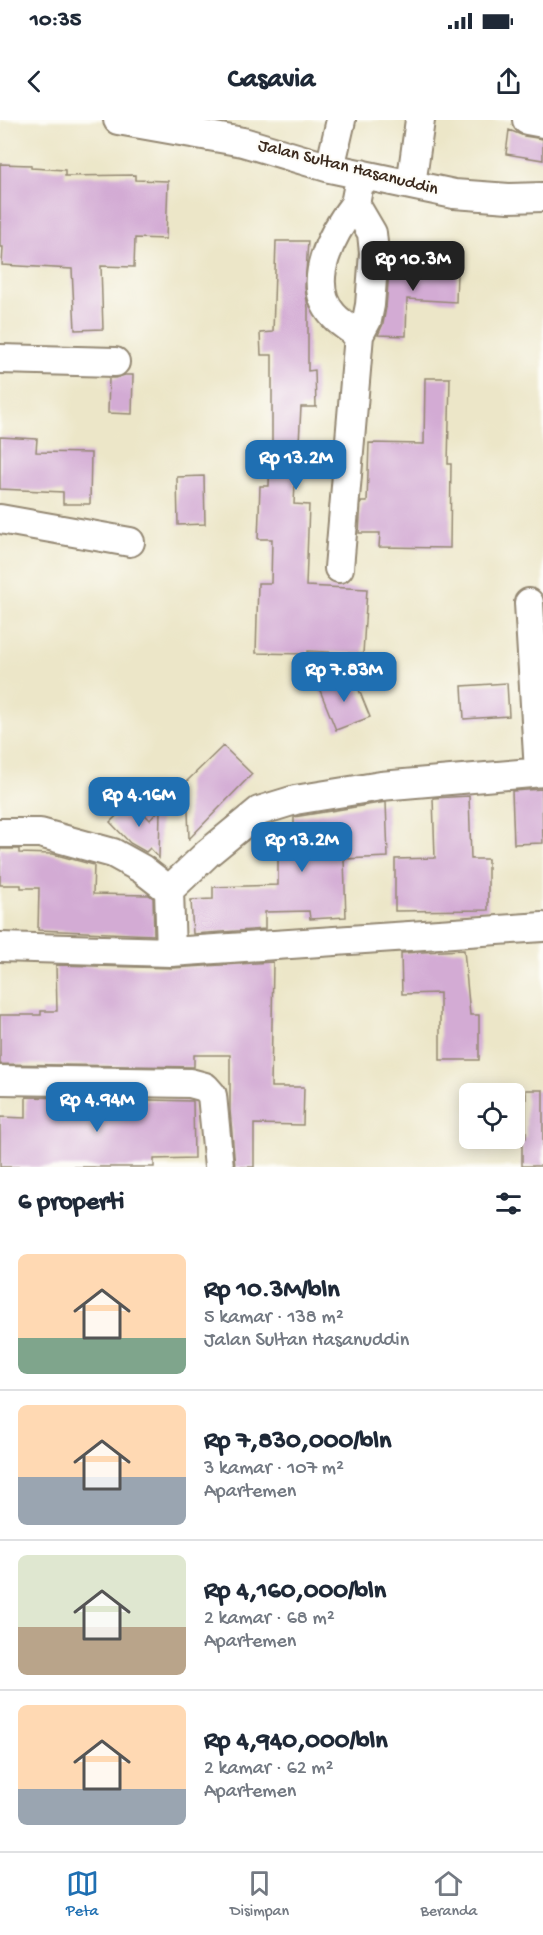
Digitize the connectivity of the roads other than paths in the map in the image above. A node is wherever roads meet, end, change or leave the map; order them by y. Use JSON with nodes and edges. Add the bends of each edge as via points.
{"nodes":[{"id":1,"x":118,"y":120,"type":"edge"},
{"id":2,"x":341,"y":120,"type":"edge"},
{"id":3,"x":420,"y":120,"type":"edge"},
{"id":4,"x":527,"y":120,"type":"edge"},
{"id":5,"x":543,"y":123,"type":"edge"},
{"id":6,"x":330,"y":168,"type":"junction"},
{"id":7,"x":361,"y":174,"type":"junction"},
{"id":8,"x":411,"y":185,"type":"junction"},
{"id":9,"x":543,"y":197,"type":"edge"},
{"id":10,"x":356,"y":204,"type":"junction"},
{"id":11,"x":360,"y":335,"type":"junction"},
{"id":12,"x":0,"y":360,"type":"edge"},
{"id":13,"x":115,"y":362,"type":"dead end"},
{"id":14,"x":0,"y":519,"type":"edge"},
{"id":15,"x":130,"y":542,"type":"dead end"},
{"id":16,"x":339,"y":568,"type":"dead end"},
{"id":17,"x":529,"y":603,"type":"dead end"},
{"id":18,"x":541,"y":772,"type":"edge"},
{"id":19,"x":0,"y":833,"type":"edge"},
{"id":20,"x":169,"y":890,"type":"junction"},
{"id":21,"x":543,"y":927,"type":"edge"},
{"id":22,"x":0,"y":947,"type":"edge"},
{"id":23,"x":171,"y":952,"type":"junction"},
{"id":24,"x":0,"y":1080,"type":"edge"},
{"id":25,"x":219,"y":1167,"type":"edge"}],
"edges":[{"from":1,"to":6,"type":"street","name":"Jalan Sultan Hasanuddin","via":[[243,142]]},
{"from":2,"to":6,"type":"street"},
{"from":3,"to":8,"type":"street"},
{"from":4,"to":5,"type":"street"},
{"from":6,"to":7,"type":"street","name":"Jalan Sultan Hasanuddin"},
{"from":7,"to":8,"type":"street","name":"Jalan Sultan Hasanuddin"},
{"from":7,"to":10,"type":"street"},
{"from":8,"to":9,"type":"street","name":"Jalan Sultan Hasanuddin","via":[[454,194]]},
{"from":10,"to":11,"type":"street","via":[[372,233],[374,253],[370,305]]},
{"from":10,"to":11,"type":"street","via":[[332,237],[324,260],[322,297],[332,314]]},
{"from":11,"to":16,"type":"street"},
{"from":12,"to":13,"type":"street"},
{"from":14,"to":15,"type":"street"},
{"from":17,"to":18,"type":"street"},
{"from":18,"to":20,"type":"street","via":[[381,786],[295,800],[259,811]]},
{"from":19,"to":20,"type":"street","via":[[40,833],[113,854],[142,869]]},
{"from":20,"to":23,"type":"street"},
{"from":21,"to":23,"type":"street"},
{"from":22,"to":23,"type":"street"},
{"from":24,"to":25,"type":"street","via":[[190,1083],[205,1087],[212,1095]]}]}
